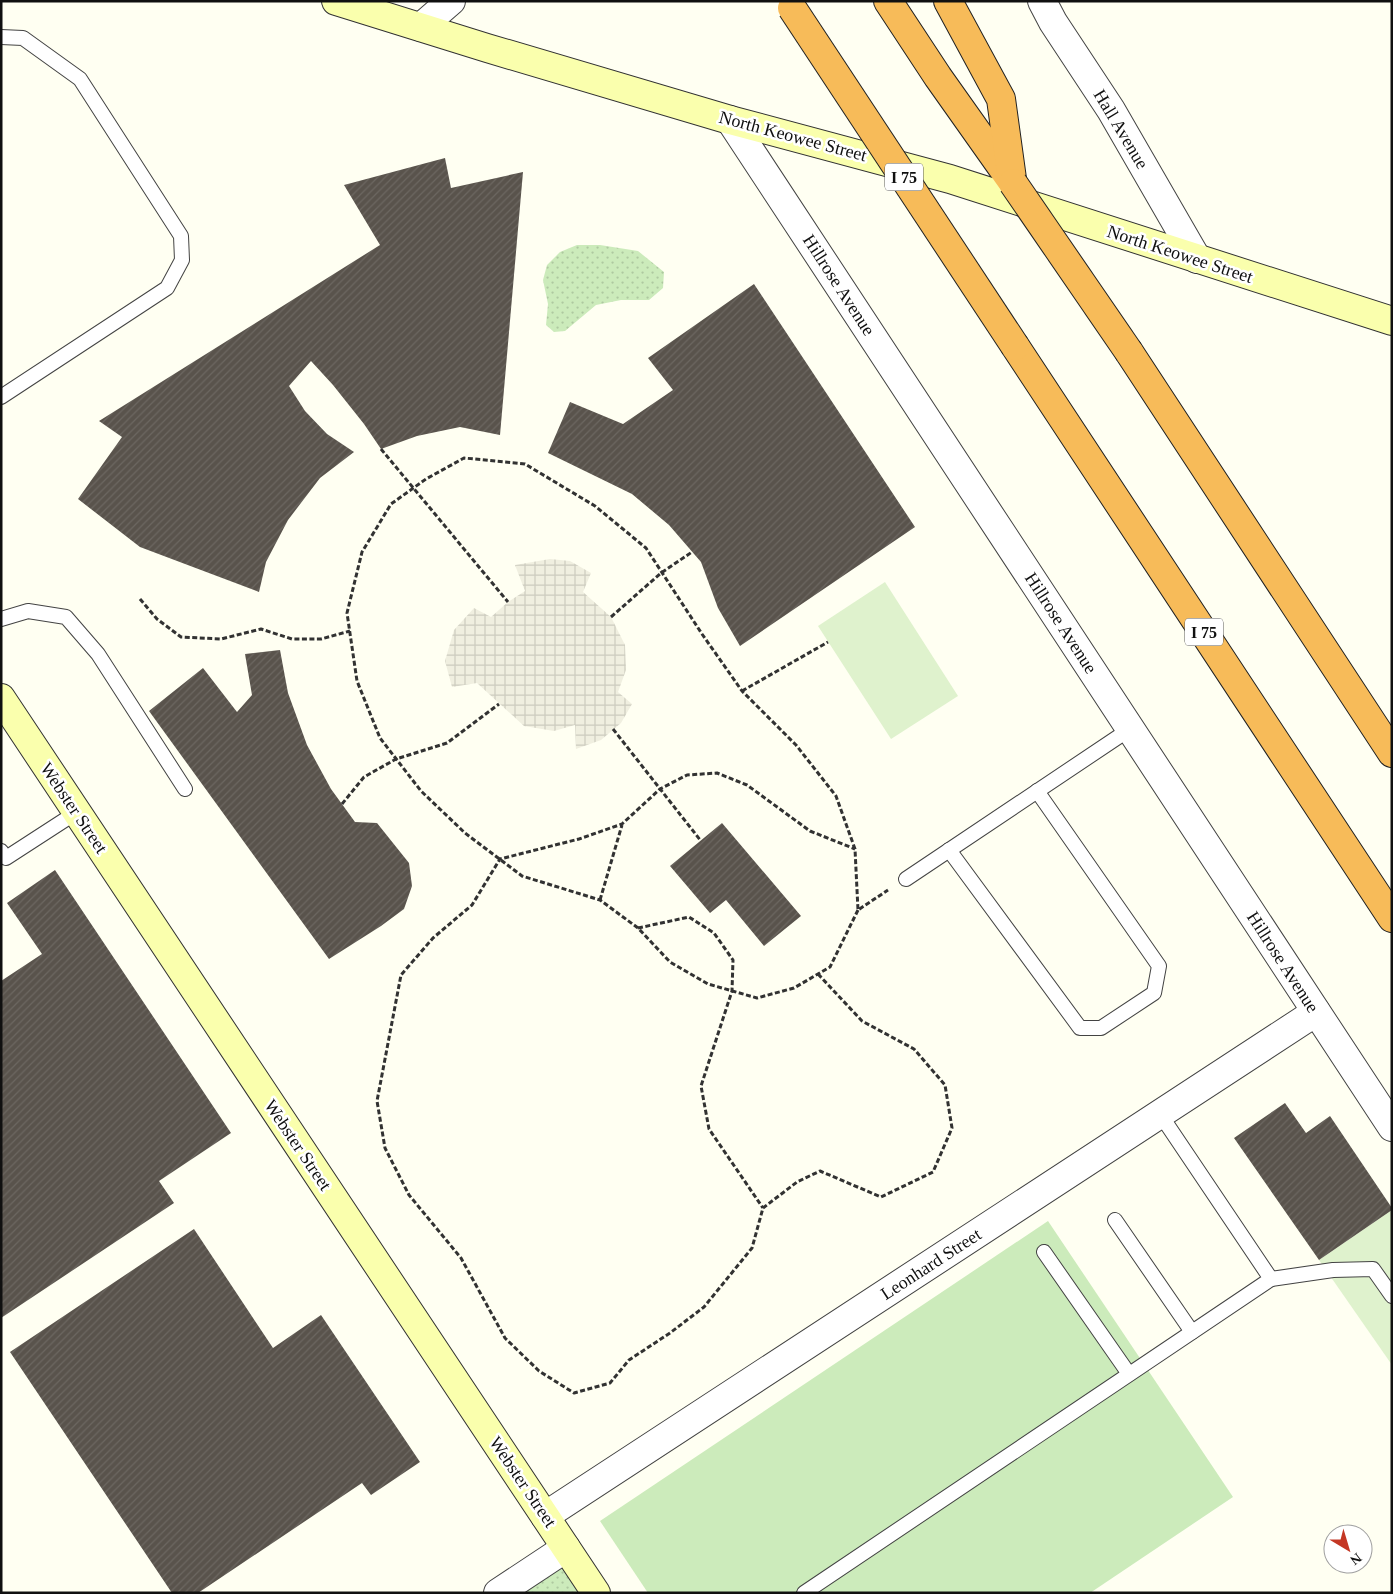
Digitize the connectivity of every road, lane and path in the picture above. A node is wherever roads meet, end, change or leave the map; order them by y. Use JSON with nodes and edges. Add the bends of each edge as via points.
{"nodes":[{"id":1,"x":336,"y":1,"type":"edge"},
{"id":2,"x":451,"y":1,"type":"edge"},
{"id":3,"x":888,"y":1,"type":"edge"},
{"id":4,"x":948,"y":1,"type":"edge"},
{"id":5,"x":1042,"y":1,"type":"edge"},
{"id":6,"x":790,"y":5,"type":"edge"},
{"id":7,"x":421,"y":27,"type":"junction"},
{"id":8,"x":1,"y":37,"type":"edge"},
{"id":9,"x":730,"y":120,"type":"junction"},
{"id":10,"x":1013,"y":183,"type":"junction"},
{"id":11,"x":1197,"y":259,"type":"junction"},
{"id":12,"x":1392,"y":321,"type":"edge"},
{"id":13,"x":1,"y":397,"type":"edge"},
{"id":14,"x":381,"y":449,"type":"dead end"},
{"id":15,"x":414,"y":488,"type":"junction"},
{"id":16,"x":692,"y":552,"type":"dead end"},
{"id":17,"x":661,"y":573,"type":"junction"},
{"id":18,"x":140,"y":599,"type":"dead end"},
{"id":19,"x":508,"y":602,"type":"dead end"},
{"id":20,"x":611,"y":617,"type":"dead end"},
{"id":21,"x":1,"y":619,"type":"edge"},
{"id":22,"x":350,"y":631,"type":"junction"},
{"id":23,"x":828,"y":642,"type":"dead end"},
{"id":24,"x":742,"y":691,"type":"junction"},
{"id":25,"x":1,"y":698,"type":"edge"},
{"id":26,"x":499,"y":704,"type":"dead end"},
{"id":27,"x":613,"y":729,"type":"dead end"},
{"id":28,"x":1130,"y":729,"type":"junction"},
{"id":29,"x":1392,"y":753,"type":"edge"},
{"id":30,"x":396,"y":759,"type":"junction"},
{"id":31,"x":185,"y":789,"type":"dead end"},
{"id":32,"x":660,"y":789,"type":"junction"},
{"id":33,"x":1037,"y":791,"type":"junction"},
{"id":34,"x":342,"y":804,"type":"dead end"},
{"id":35,"x":77,"y":812,"type":"junction"},
{"id":36,"x":622,"y":824,"type":"junction"},
{"id":37,"x":701,"y":841,"type":"dead end"},
{"id":38,"x":855,"y":849,"type":"junction"},
{"id":39,"x":950,"y":850,"type":"junction"},
{"id":40,"x":3,"y":857,"type":"edge"},
{"id":41,"x":500,"y":859,"type":"junction"},
{"id":42,"x":906,"y":879,"type":"joint"},
{"id":43,"x":600,"y":900,"type":"junction"},
{"id":44,"x":858,"y":910,"type":"junction"},
{"id":45,"x":1392,"y":918,"type":"edge"},
{"id":46,"x":638,"y":928,"type":"junction"},
{"id":47,"x":818,"y":974,"type":"junction"},
{"id":48,"x":732,"y":991,"type":"junction"},
{"id":49,"x":1316,"y":1012,"type":"junction"},
{"id":50,"x":1160,"y":1114,"type":"junction"},
{"id":51,"x":1392,"y":1127,"type":"edge"},
{"id":52,"x":763,"y":1208,"type":"junction"},
{"id":53,"x":1115,"y":1220,"type":"dead end"},
{"id":54,"x":1044,"y":1252,"type":"dead end"},
{"id":55,"x":1271,"y":1279,"type":"junction"},
{"id":56,"x":1392,"y":1296,"type":"edge"},
{"id":57,"x":1192,"y":1332,"type":"junction"},
{"id":58,"x":1130,"y":1374,"type":"junction"},
{"id":59,"x":545,"y":1516,"type":"junction"},
{"id":60,"x":566,"y":1548,"type":"junction"},
{"id":61,"x":498,"y":1593,"type":"edge"},
{"id":62,"x":596,"y":1593,"type":"edge"},
{"id":63,"x":804,"y":1593,"type":"edge"}],
"edges":[{"from":1,"to":7,"type":"main road","name":"North Keowee Street"},
{"from":2,"to":7,"type":"street"},
{"from":3,"to":10,"type":"highway"},
{"from":4,"to":10,"type":"highway","via":[[1001,99]]},
{"from":5,"to":11,"type":"street","name":"Hall Avenue","via":[[1111,110]]},
{"from":6,"to":45,"type":"highway","number":"I 75","bridge":true},
{"from":7,"to":9,"type":"main road","name":"North Keowee Street"},
{"from":8,"to":13,"type":"lane","via":[[23,38],[80,79],[181,236],[182,260],[166,288]]},
{"from":9,"to":11,"type":"main road","name":"North Keowee Street","via":[[950,180]]},
{"from":9,"to":28,"type":"street","name":"Hillrose Avenue"},
{"from":10,"to":29,"type":"highway","bridge":true,"via":[[1129,352]]},
{"from":11,"to":12,"type":"main road","name":"North Keowee Street"},
{"from":14,"to":15,"type":"path"},
{"from":15,"to":17,"type":"path","via":[[464,458],[525,464],[595,506],[646,548]]},
{"from":15,"to":19,"type":"path"},
{"from":15,"to":22,"type":"path","via":[[391,504],[362,552],[347,613]]},
{"from":16,"to":17,"type":"path"},
{"from":17,"to":20,"type":"path"},
{"from":17,"to":24,"type":"path"},
{"from":18,"to":22,"type":"path","via":[[157,619],[181,637],[221,639],[261,629],[292,638],[321,639]]},
{"from":21,"to":31,"type":"lane","via":[[28,611],[66,617],[98,654]]},
{"from":22,"to":30,"type":"path","via":[[357,681],[380,738]]},
{"from":23,"to":24,"type":"path"},
{"from":24,"to":38,"type":"path","via":[[796,745],[836,796]]},
{"from":25,"to":35,"type":"main road","name":"Webster Street"},
{"from":26,"to":30,"type":"path","via":[[447,743]]},
{"from":27,"to":32,"type":"path"},
{"from":28,"to":33,"type":"lane"},
{"from":28,"to":49,"type":"street","name":"Hillrose Avenue"},
{"from":30,"to":34,"type":"path","via":[[364,777]]},
{"from":30,"to":41,"type":"path","via":[[422,791],[465,832]]},
{"from":32,"to":36,"type":"path"},
{"from":32,"to":37,"type":"path"},
{"from":32,"to":38,"type":"path","via":[[688,775],[717,773],[748,785],[810,831]]},
{"from":33,"to":39,"type":"lane"},
{"from":33,"to":39,"type":"lane","via":[[1159,966],[1154,993],[1101,1028],[1080,1028]]},
{"from":35,"to":40,"type":"lane"},
{"from":35,"to":59,"type":"main road","name":"Webster Street"},
{"from":36,"to":41,"type":"path","via":[[580,839]]},
{"from":36,"to":43,"type":"path"},
{"from":38,"to":44,"type":"path"},
{"from":39,"to":42,"type":"lane"},
{"from":41,"to":43,"type":"path","via":[[522,876]]},
{"from":41,"to":52,"type":"path","via":[[472,905],[433,938],[401,975],[377,1101],[385,1148],[409,1195],[461,1258],[505,1338],[539,1371],[574,1393],[610,1383],[629,1360],[704,1306],[752,1248]]},
{"from":42,"to":44,"type":"path"},
{"from":43,"to":46,"type":"path"},
{"from":44,"to":47,"type":"path","via":[[830,967]]},
{"from":46,"to":48,"type":"path","via":[[670,962],[708,984]]},
{"from":46,"to":48,"type":"path","via":[[689,917],[714,933],[733,960]]},
{"from":47,"to":48,"type":"path","via":[[794,988],[757,998]]},
{"from":47,"to":52,"type":"path","via":[[862,1021],[914,1049],[945,1085],[952,1128],[933,1172],[881,1196],[820,1172],[797,1182]]},
{"from":48,"to":52,"type":"path","via":[[701,1086],[709,1129]]},
{"from":49,"to":50,"type":"street","name":"Leonhard Street"},
{"from":49,"to":51,"type":"street","name":"Hillrose Avenue"},
{"from":50,"to":55,"type":"lane"},
{"from":50,"to":59,"type":"street","name":"Leonhard Street"},
{"from":53,"to":57,"type":"lane"},
{"from":54,"to":58,"type":"lane"},
{"from":55,"to":56,"type":"lane","via":[[1333,1270],[1372,1269]]},
{"from":55,"to":57,"type":"lane"},
{"from":57,"to":58,"type":"lane"},
{"from":58,"to":63,"type":"lane"},
{"from":59,"to":60,"type":"main road","name":"Webster Street"},
{"from":60,"to":61,"type":"street"},
{"from":60,"to":62,"type":"main road","name":"Webster Street"}]}
